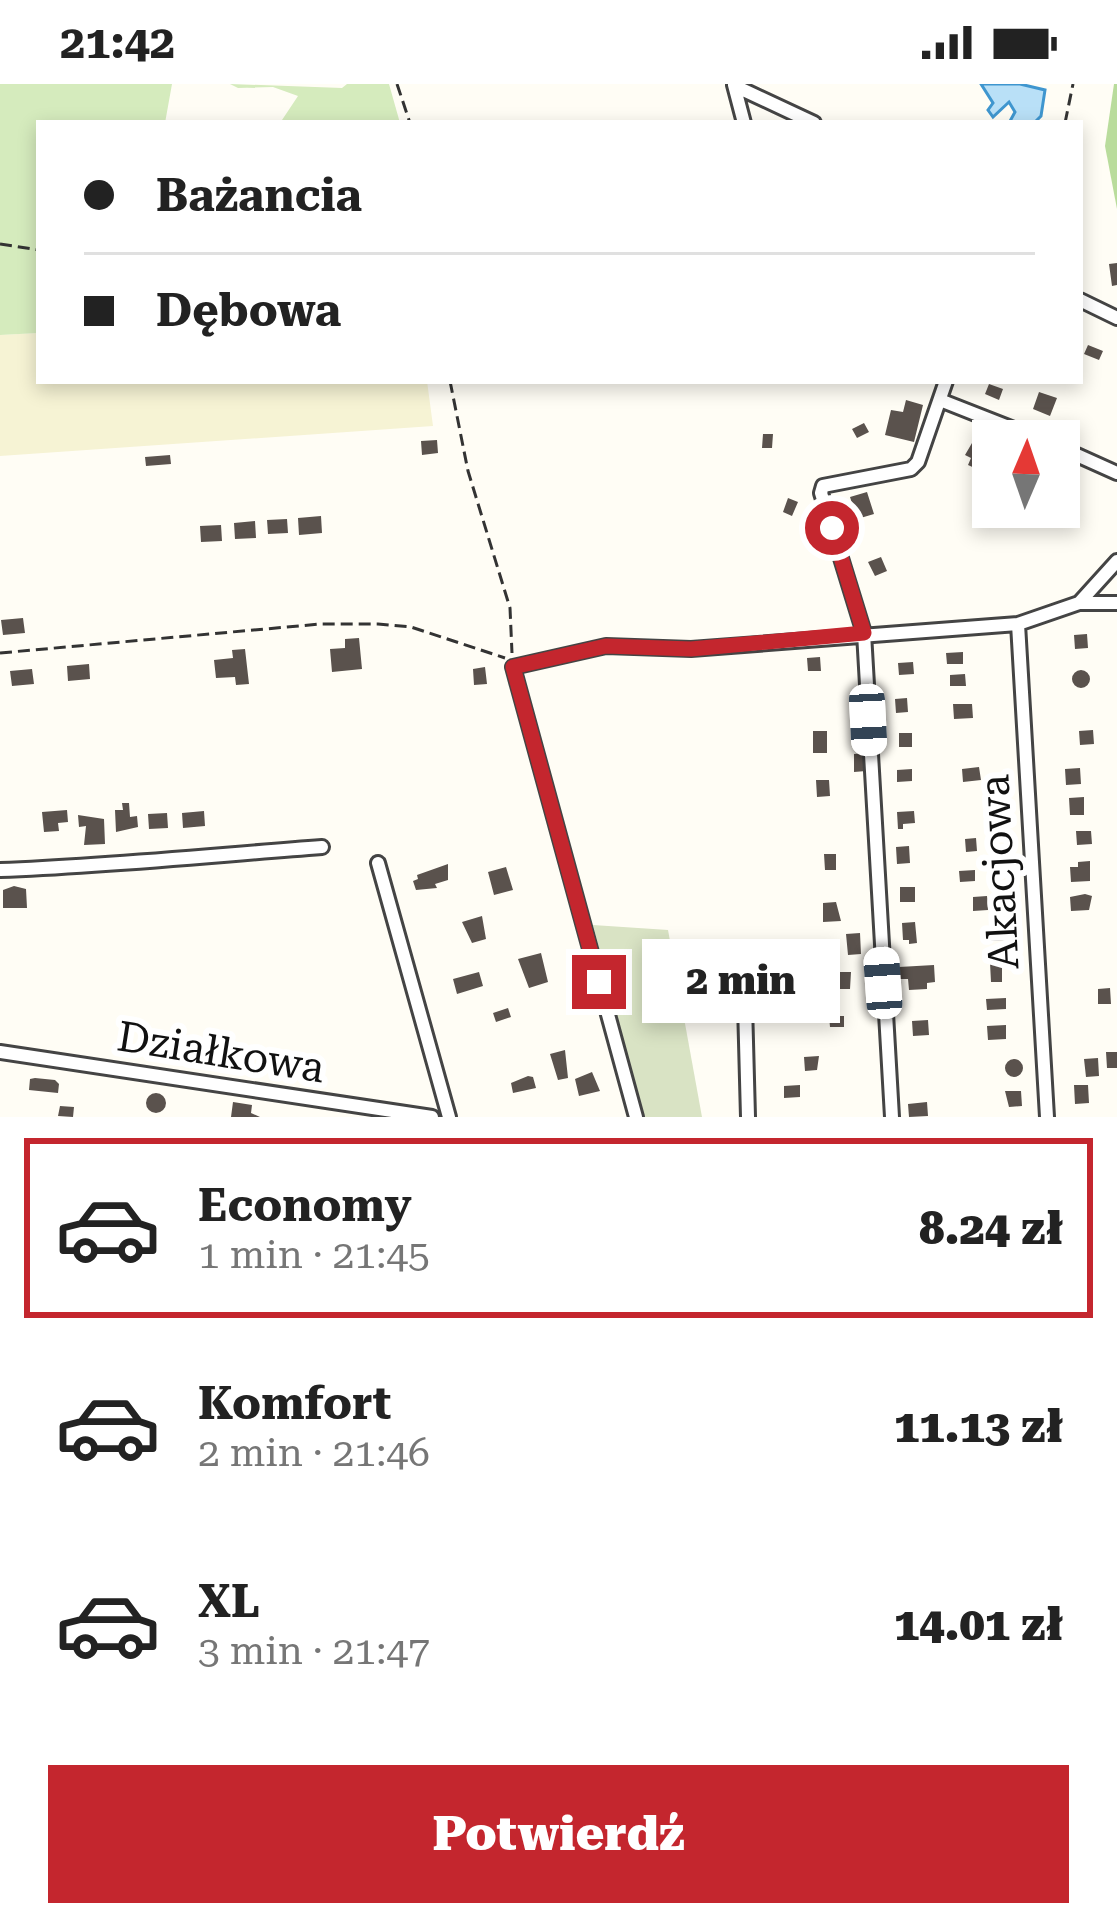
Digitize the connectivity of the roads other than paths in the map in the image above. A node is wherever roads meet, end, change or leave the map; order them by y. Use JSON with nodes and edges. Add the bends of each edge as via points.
{"nodes":[{"id":1,"x":734,"y":85,"type":"edge"},
{"id":2,"x":743,"y":120,"type":"edge"},
{"id":3,"x":808,"y":120,"type":"edge"},
{"id":4,"x":1083,"y":301,"type":"edge"},
{"id":5,"x":1117,"y":318,"type":"edge"},
{"id":6,"x":945,"y":384,"type":"edge"},
{"id":7,"x":940,"y":400,"type":"junction"},
{"id":8,"x":991,"y":420,"type":"edge"},
{"id":9,"x":1080,"y":457,"type":"edge"},
{"id":10,"x":1117,"y":473,"type":"edge"},
{"id":11,"x":1117,"y":561,"type":"edge"},
{"id":12,"x":1079,"y":603,"type":"junction"},
{"id":13,"x":1117,"y":603,"type":"edge"},
{"id":14,"x":1018,"y":624,"type":"junction"},
{"id":15,"x":864,"y":633,"type":"junction"},
{"id":16,"x":322,"y":848,"type":"dead end"},
{"id":17,"x":378,"y":863,"type":"dead end"},
{"id":18,"x":0,"y":870,"type":"edge"},
{"id":19,"x":744,"y":967,"type":"dead end"},
{"id":20,"x":0,"y":1052,"type":"edge"},
{"id":21,"x":432,"y":1117,"type":"edge"},
{"id":22,"x":449,"y":1117,"type":"edge"},
{"id":23,"x":636,"y":1117,"type":"edge"},
{"id":24,"x":748,"y":1117,"type":"edge"},
{"id":25,"x":892,"y":1117,"type":"edge"},
{"id":26,"x":1047,"y":1117,"type":"edge"}],
"edges":[{"from":1,"to":2,"type":"street"},
{"from":1,"to":3,"type":"street"},
{"from":4,"to":5,"type":"street"},
{"from":6,"to":7,"type":"street"},
{"from":7,"to":8,"type":"street"},
{"from":7,"to":15,"type":"street","via":[[911,469],[824,485],[821,493]]},
{"from":9,"to":10,"type":"street"},
{"from":11,"to":12,"type":"street"},
{"from":12,"to":13,"type":"street"},
{"from":12,"to":14,"type":"street"},
{"from":14,"to":15,"type":"street"},
{"from":14,"to":26,"type":"street","name":"Akacjowa"},
{"from":15,"to":23,"type":"street","via":[[691,649],[606,646],[513,664]]},
{"from":15,"to":25,"type":"street"},
{"from":16,"to":18,"type":"street"},
{"from":17,"to":22,"type":"street"},
{"from":19,"to":24,"type":"street"},
{"from":20,"to":21,"type":"street","name":"Działkowa"}]}
